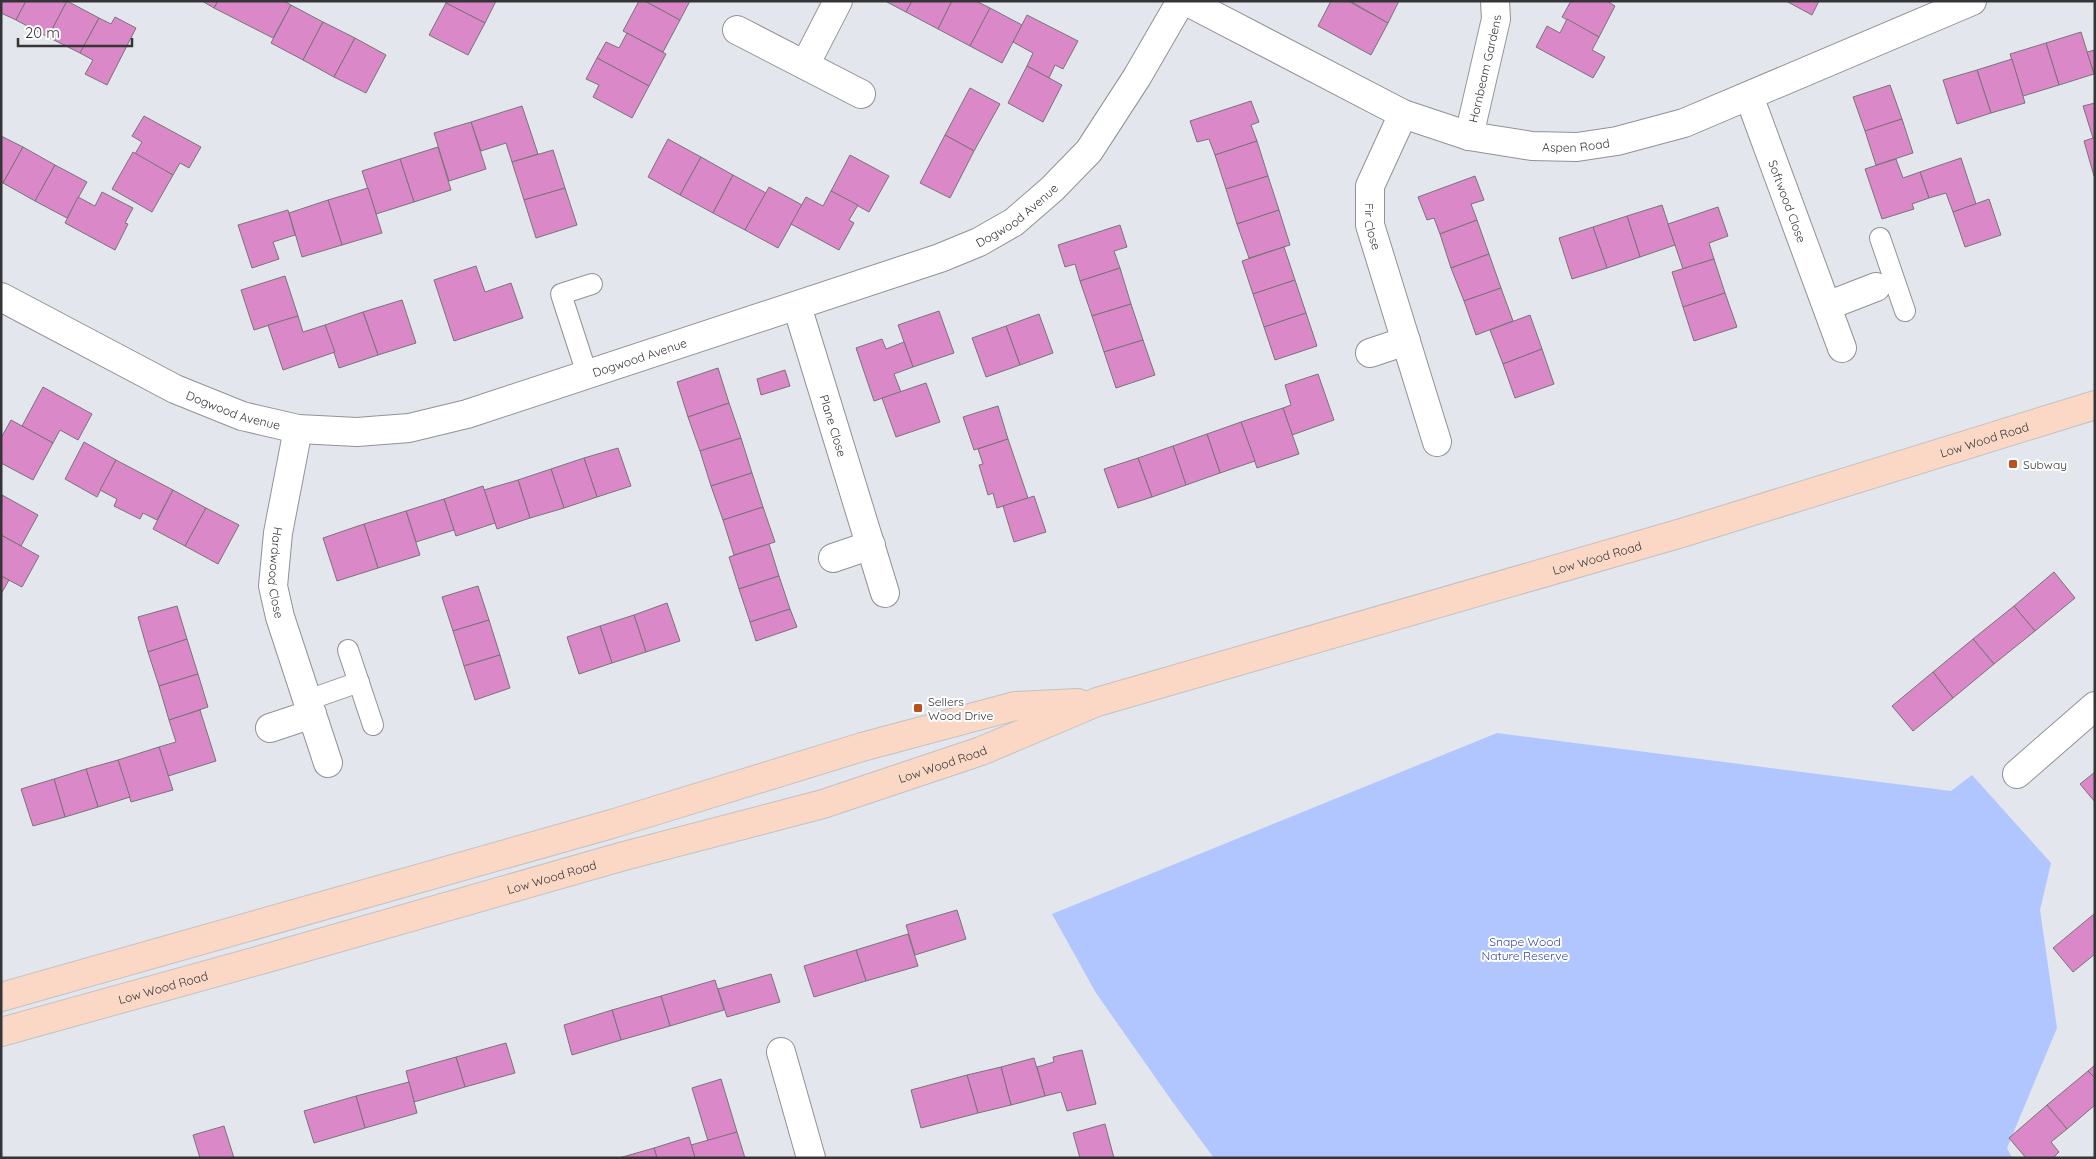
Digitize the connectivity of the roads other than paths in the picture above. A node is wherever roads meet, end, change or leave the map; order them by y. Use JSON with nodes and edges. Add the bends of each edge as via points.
{"nodes":[{"id":1,"x":838,"y":1,"type":"edge"},
{"id":2,"x":1181,"y":1,"type":"edge"},
{"id":3,"x":1186,"y":1,"type":"edge"},
{"id":4,"x":1495,"y":1,"type":"edge"},
{"id":5,"x":1972,"y":1,"type":"edge"},
{"id":6,"x":737,"y":30,"type":"dead end"},
{"id":7,"x":805,"y":65,"type":"junction"},
{"id":8,"x":861,"y":94,"type":"dead end"},
{"id":9,"x":1749,"y":96,"type":"junction"},
{"id":10,"x":1403,"y":114,"type":"junction"},
{"id":11,"x":1469,"y":136,"type":"junction"},
{"id":12,"x":1880,"y":238,"type":"dead end"},
{"id":13,"x":1885,"y":283,"type":"junction"},
{"id":14,"x":592,"y":284,"type":"dead end"},
{"id":15,"x":1,"y":297,"type":"edge"},
{"id":16,"x":797,"y":306,"type":"junction"},
{"id":17,"x":1827,"y":306,"type":"junction"},
{"id":18,"x":1906,"y":311,"type":"dead end"},
{"id":19,"x":1406,"y":342,"type":"junction"},
{"id":20,"x":1842,"y":348,"type":"dead end"},
{"id":21,"x":1370,"y":353,"type":"dead end"},
{"id":22,"x":586,"y":374,"type":"junction"},
{"id":23,"x":2095,"y":405,"type":"edge"},
{"id":24,"x":298,"y":429,"type":"junction"},
{"id":25,"x":1437,"y":442,"type":"dead end"},
{"id":26,"x":871,"y":545,"type":"junction"},
{"id":27,"x":833,"y":558,"type":"dead end"},
{"id":28,"x":885,"y":593,"type":"dead end"},
{"id":29,"x":348,"y":650,"type":"dead end"},
{"id":30,"x":359,"y":682,"type":"junction"},
{"id":31,"x":1097,"y":702,"type":"junction"},
{"id":32,"x":2095,"y":706,"type":"edge"},
{"id":33,"x":310,"y":707,"type":"junction"},
{"id":34,"x":373,"y":725,"type":"dead end"},
{"id":35,"x":270,"y":728,"type":"dead end"},
{"id":36,"x":328,"y":763,"type":"dead end"},
{"id":37,"x":2017,"y":774,"type":"dead end"},
{"id":38,"x":1,"y":997,"type":"edge"},
{"id":39,"x":1,"y":1032,"type":"edge"},
{"id":40,"x":781,"y":1052,"type":"dead end"},
{"id":41,"x":811,"y":1158,"type":"edge"}],
"edges":[{"from":1,"to":7,"type":"street"},
{"from":2,"to":16,"type":"street","name":"Dogwood Avenue","via":[[1137,77],[1088,151],[1014,222],[979,242],[940,258]]},
{"from":3,"to":10,"type":"street","name":"Aspen Road"},
{"from":4,"to":11,"type":"street","name":"Hornbeam Gardens","via":[[1496,19]]},
{"from":5,"to":9,"type":"street","name":"Aspen Road"},
{"from":6,"to":7,"type":"street"},
{"from":7,"to":8,"type":"street"},
{"from":9,"to":11,"type":"street","name":"Aspen Road","via":[[1684,123],[1617,141],[1577,147],[1532,146]]},
{"from":9,"to":17,"type":"street","name":"Softwood Close"},
{"from":10,"to":11,"type":"street","name":"Aspen Road"},
{"from":10,"to":19,"type":"street","name":"Fir Close","via":[[1370,186],[1370,225]]},
{"from":12,"to":13,"type":"lane"},
{"from":13,"to":17,"type":"street"},
{"from":13,"to":18,"type":"lane"},
{"from":14,"to":22,"type":"lane","via":[[561,294]]},
{"from":15,"to":24,"type":"street","name":"Dogwood Avenue","via":[[175,389],[242,416]]},
{"from":16,"to":22,"type":"street","name":"Dogwood Avenue"},
{"from":16,"to":26,"type":"street","name":"Plane Close"},
{"from":17,"to":20,"type":"street","name":"Softwood Close"},
{"from":19,"to":21,"type":"street"},
{"from":19,"to":25,"type":"street","name":"Fir Close"},
{"from":22,"to":24,"type":"street","name":"Dogwood Avenue","via":[[467,414],[409,428],[357,432]]},
{"from":23,"to":31,"type":"main road","name":"Low Wood Road","via":[[1685,532]]},
{"from":24,"to":33,"type":"street","name":"Hardwood Close","via":[[278,533],[274,586],[280,617]]},
{"from":26,"to":27,"type":"street"},
{"from":26,"to":28,"type":"street","name":"Plane Close"},
{"from":29,"to":30,"type":"lane"},
{"from":30,"to":33,"type":"lane"},
{"from":30,"to":34,"type":"lane"},
{"from":31,"to":38,"type":"main road","name":"Low Wood Road","via":[[1015,706],[881,742],[615,823]]},
{"from":31,"to":39,"type":"main road","name":"Low Wood Road","via":[[981,752],[823,804],[624,856]]},
{"from":32,"to":37,"type":"street"},
{"from":33,"to":35,"type":"street"},
{"from":33,"to":36,"type":"street","name":"Hardwood Close"},
{"from":40,"to":41,"type":"street"}]}
